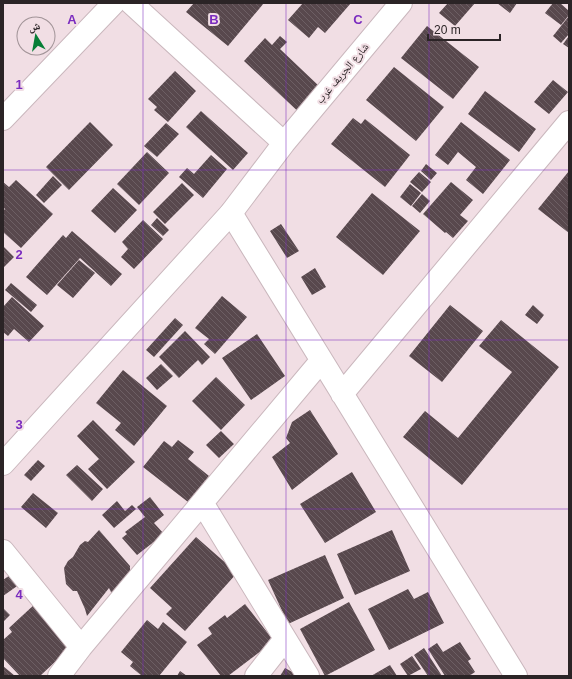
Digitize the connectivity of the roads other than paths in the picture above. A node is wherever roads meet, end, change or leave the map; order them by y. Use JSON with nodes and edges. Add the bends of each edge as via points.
{"nodes":[{"id":1,"x":114,"y":3,"type":"edge"},
{"id":2,"x":131,"y":3,"type":"edge"},
{"id":3,"x":401,"y":3,"type":"edge"},
{"id":4,"x":3,"y":119,"type":"edge"},
{"id":5,"x":569,"y":122,"type":"edge"},
{"id":6,"x":284,"y":143,"type":"junction"},
{"id":7,"x":231,"y":213,"type":"junction"},
{"id":8,"x":321,"y":361,"type":"junction"},
{"id":9,"x":342,"y":394,"type":"junction"},
{"id":10,"x":3,"y":464,"type":"edge"},
{"id":11,"x":203,"y":504,"type":"junction"},
{"id":12,"x":3,"y":551,"type":"edge"},
{"id":13,"x":285,"y":639,"type":"junction"},
{"id":14,"x":82,"y":647,"type":"junction"},
{"id":15,"x":58,"y":676,"type":"edge"},
{"id":16,"x":256,"y":676,"type":"edge"},
{"id":17,"x":308,"y":676,"type":"edge"},
{"id":18,"x":516,"y":676,"type":"edge"}],
"edges":[{"from":1,"to":4,"type":"street"},
{"from":2,"to":6,"type":"street"},
{"from":3,"to":6,"type":"street","name":"شارع الجريف غرب"},
{"from":5,"to":9,"type":"street"},
{"from":6,"to":7,"type":"street","name":"شارع الجريف غرب"},
{"from":7,"to":8,"type":"street"},
{"from":7,"to":10,"type":"street","name":"شارع الجريف غرب"},
{"from":8,"to":9,"type":"street"},
{"from":8,"to":11,"type":"street"},
{"from":9,"to":18,"type":"street"},
{"from":11,"to":13,"type":"street"},
{"from":11,"to":14,"type":"street"},
{"from":12,"to":14,"type":"street"},
{"from":13,"to":16,"type":"street"},
{"from":13,"to":17,"type":"street"},
{"from":14,"to":15,"type":"street"}]}
